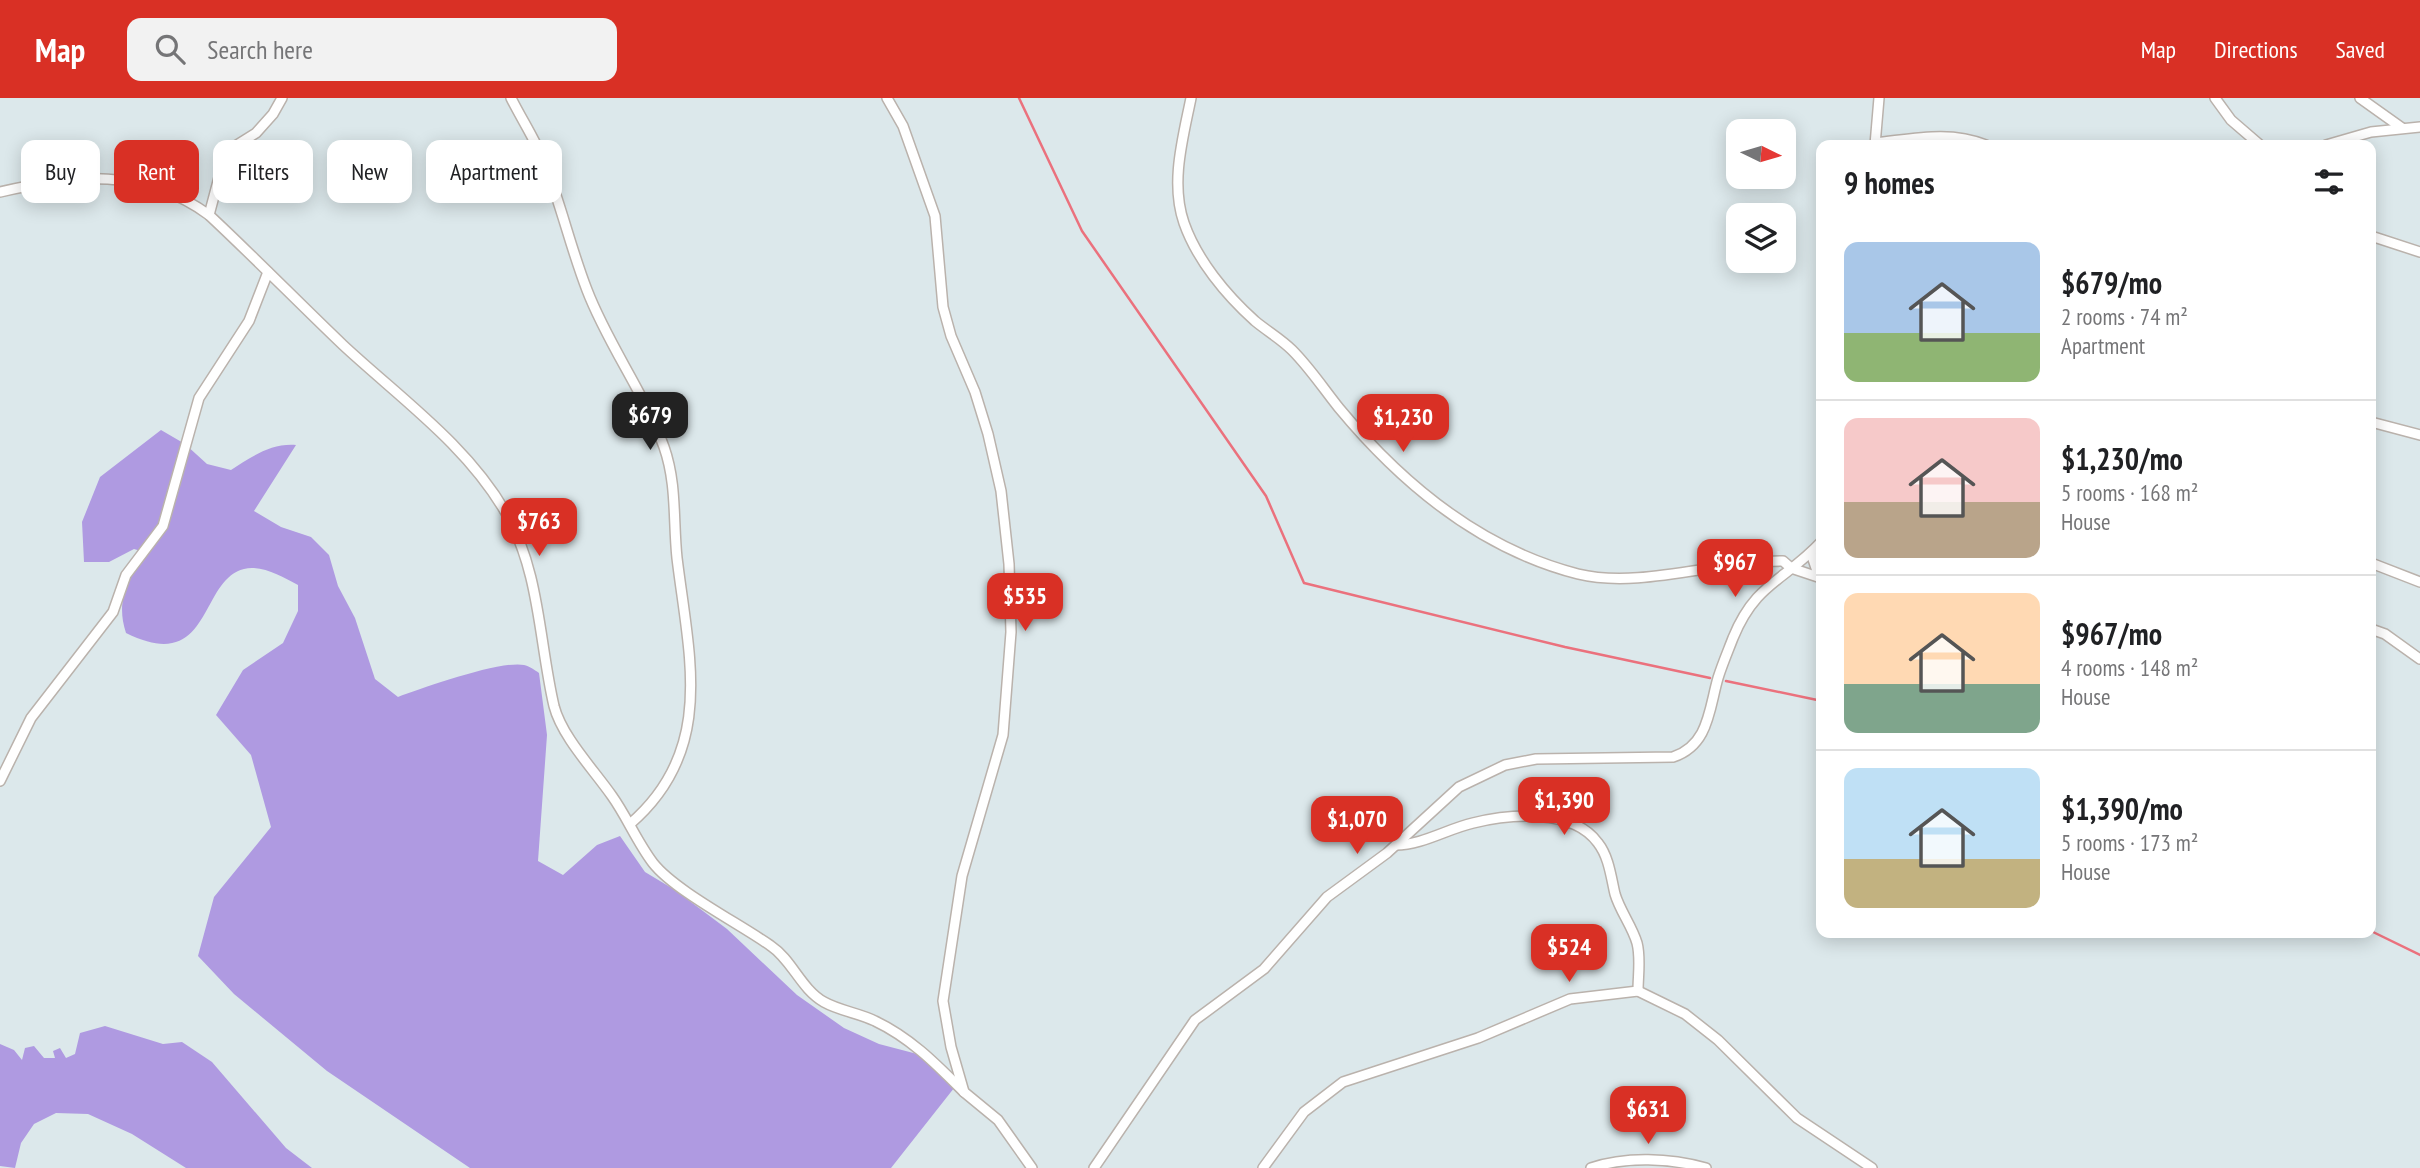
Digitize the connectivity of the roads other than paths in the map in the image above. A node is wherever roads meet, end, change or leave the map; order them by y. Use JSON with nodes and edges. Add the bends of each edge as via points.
{"nodes":[{"id":1,"x":282,"y":98,"type":"edge"},
{"id":2,"x":511,"y":98,"type":"edge"},
{"id":3,"x":887,"y":98,"type":"edge"},
{"id":4,"x":1191,"y":98,"type":"edge"},
{"id":5,"x":1879,"y":98,"type":"edge"},
{"id":6,"x":2215,"y":98,"type":"edge"},
{"id":7,"x":2360,"y":98,"type":"edge"},
{"id":8,"x":2420,"y":127,"type":"edge"},
{"id":9,"x":2402,"y":128,"type":"junction"},
{"id":10,"x":1875,"y":140,"type":"edge"},
{"id":11,"x":1912,"y":140,"type":"edge"},
{"id":12,"x":1973,"y":140,"type":"edge"},
{"id":13,"x":2254,"y":140,"type":"edge"},
{"id":14,"x":2341,"y":140,"type":"edge"},
{"id":15,"x":0,"y":192,"type":"edge"},
{"id":16,"x":209,"y":215,"type":"junction"},
{"id":17,"x":2376,"y":238,"type":"edge"},
{"id":18,"x":2420,"y":252,"type":"edge"},
{"id":19,"x":268,"y":272,"type":"junction"},
{"id":20,"x":2376,"y":423,"type":"edge"},
{"id":21,"x":2420,"y":435,"type":"edge"},
{"id":22,"x":1816,"y":548,"type":"edge"},
{"id":23,"x":1811,"y":553,"type":"junction"},
{"id":24,"x":2376,"y":565,"type":"edge"},
{"id":25,"x":1816,"y":567,"type":"edge"},
{"id":26,"x":1790,"y":568,"type":"junction"},
{"id":27,"x":1816,"y":577,"type":"edge"},
{"id":28,"x":2420,"y":582,"type":"edge"},
{"id":29,"x":2376,"y":631,"type":"edge"},
{"id":30,"x":2420,"y":659,"type":"edge"},
{"id":31,"x":0,"y":781,"type":"edge"},
{"id":32,"x":630,"y":824,"type":"junction"},
{"id":33,"x":1396,"y":845,"type":"junction"},
{"id":34,"x":1638,"y":991,"type":"junction"},
{"id":35,"x":964,"y":1092,"type":"junction"},
{"id":36,"x":1032,"y":1168,"type":"edge"},
{"id":37,"x":1094,"y":1168,"type":"edge"},
{"id":38,"x":1263,"y":1168,"type":"edge"},
{"id":39,"x":1591,"y":1168,"type":"edge"},
{"id":40,"x":1706,"y":1168,"type":"edge"},
{"id":41,"x":1872,"y":1168,"type":"edge"}],
"edges":[{"from":1,"to":16,"type":"street","via":[[256,133],[232,148]]},
{"from":2,"to":32,"type":"street","via":[[538,146],[587,290],[654,422],[673,479],[677,556],[692,672],[686,735],[672,777],[654,804]]},
{"from":3,"to":35,"type":"street","via":[[903,126],[934,216],[943,307],[988,434],[1009,564],[1011,632],[1003,735],[967,855],[945,974],[943,1001]]},
{"from":4,"to":26,"type":"street","via":[[1178,183],[1184,223],[1198,253],[1238,304],[1300,358],[1388,461],[1453,517],[1519,555],[1611,579],[1774,561],[1783,561]]},
{"from":5,"to":10,"type":"street"},
{"from":6,"to":13,"type":"street"},
{"from":7,"to":9,"type":"street"},
{"from":8,"to":9,"type":"street"},
{"from":9,"to":14,"type":"street"},
{"from":11,"to":12,"type":"street","via":[[1948,136]]},
{"from":15,"to":16,"type":"street","via":[[68,179],[139,181],[187,199]]},
{"from":16,"to":19,"type":"street"},
{"from":17,"to":18,"type":"street"},
{"from":19,"to":31,"type":"street","via":[[249,321],[198,398],[163,526],[126,575],[113,612],[31,718]]},
{"from":19,"to":32,"type":"street","via":[[422,413],[506,513],[538,612],[557,717]]},
{"from":20,"to":21,"type":"street"},
{"from":22,"to":23,"type":"street"},
{"from":23,"to":25,"type":"street"},
{"from":23,"to":26,"type":"street"},
{"from":24,"to":28,"type":"street"},
{"from":26,"to":27,"type":"street"},
{"from":26,"to":33,"type":"street","via":[[1744,612],[1719,676],[1708,722],[1685,751],[1673,757],[1553,757],[1505,765],[1459,787]]},
{"from":29,"to":30,"type":"street"},
{"from":32,"to":35,"type":"street","via":[[655,865],[670,879],[774,948],[823,1002],[857,1012],[896,1032],[923,1051]]},
{"from":33,"to":34,"type":"street","via":[[1473,823],[1519,817],[1580,827],[1603,851],[1618,903],[1635,937]]},
{"from":33,"to":37,"type":"street","via":[[1338,887],[1264,968],[1195,1020]]},
{"from":34,"to":38,"type":"street","via":[[1570,999],[1478,1038],[1343,1082],[1304,1112]]},
{"from":34,"to":41,"type":"street","via":[[1685,1014],[1797,1118]]},
{"from":35,"to":36,"type":"street","via":[[998,1120]]},
{"from":39,"to":40,"type":"street","via":[[1641,1160]]}]}
